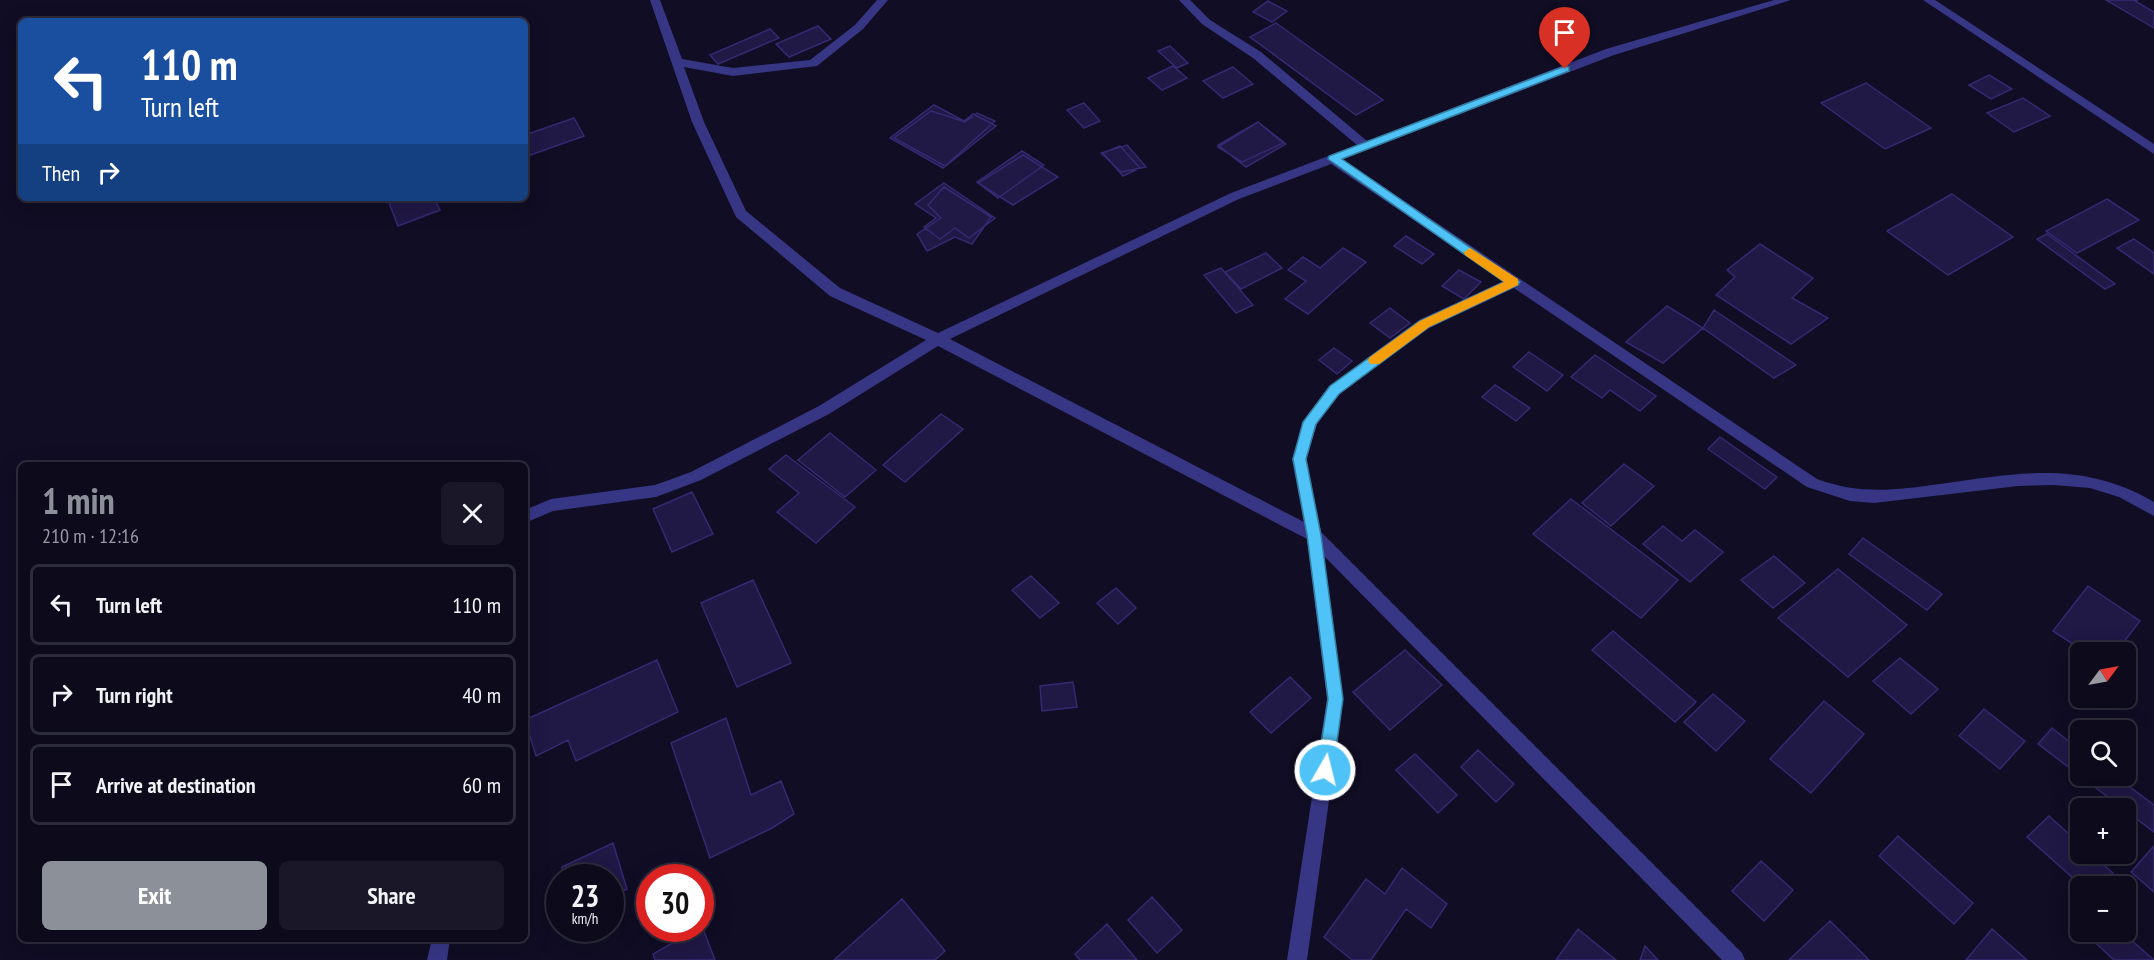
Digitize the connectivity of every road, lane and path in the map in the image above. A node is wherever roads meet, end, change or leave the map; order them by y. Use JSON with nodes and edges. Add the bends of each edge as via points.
{"nodes":[{"id":1,"x":655,"y":0,"type":"edge"},
{"id":2,"x":883,"y":0,"type":"edge"},
{"id":3,"x":1184,"y":0,"type":"edge"},
{"id":4,"x":1786,"y":0,"type":"edge"},
{"id":5,"x":1928,"y":0,"type":"edge"},
{"id":6,"x":678,"y":62,"type":"junction"},
{"id":7,"x":1366,"y":146,"type":"junction"},
{"id":8,"x":2154,"y":150,"type":"edge"},
{"id":9,"x":1333,"y":159,"type":"junction"},
{"id":10,"x":1514,"y":282,"type":"junction"},
{"id":11,"x":938,"y":339,"type":"junction"},
{"id":12,"x":2154,"y":510,"type":"edge"},
{"id":13,"x":528,"y":516,"type":"edge"},
{"id":14,"x":1314,"y":535,"type":"junction"},
{"id":15,"x":440,"y":942,"type":"edge"},
{"id":16,"x":437,"y":960,"type":"edge"},
{"id":17,"x":1297,"y":960,"type":"edge"},
{"id":18,"x":1735,"y":960,"type":"edge"}],
"edges":[{"from":1,"to":6,"type":"street"},
{"from":2,"to":6,"type":"street","via":[[859,27],[813,63],[732,72]]},
{"from":3,"to":7,"type":"street","via":[[1206,22],[1257,55]]},
{"from":4,"to":7,"type":"street","via":[[1610,52]]},
{"from":5,"to":8,"type":"street"},
{"from":6,"to":11,"type":"street","via":[[698,122],[741,214],[835,292]]},
{"from":7,"to":9,"type":"street"},
{"from":9,"to":10,"type":"street"},
{"from":9,"to":11,"type":"street","via":[[1235,196]]},
{"from":10,"to":12,"type":"street","via":[[1812,483],[1872,497],[2037,478],[2077,480],[2107,487]]},
{"from":10,"to":14,"type":"street","via":[[1424,324],[1334,390],[1310,422],[1299,459]]},
{"from":11,"to":13,"type":"street","via":[[824,410],[696,476],[656,491],[560,504]]},
{"from":11,"to":14,"type":"street"},
{"from":14,"to":17,"type":"street","via":[[1335,699]]},
{"from":14,"to":18,"type":"street"},
{"from":15,"to":16,"type":"street"}]}
